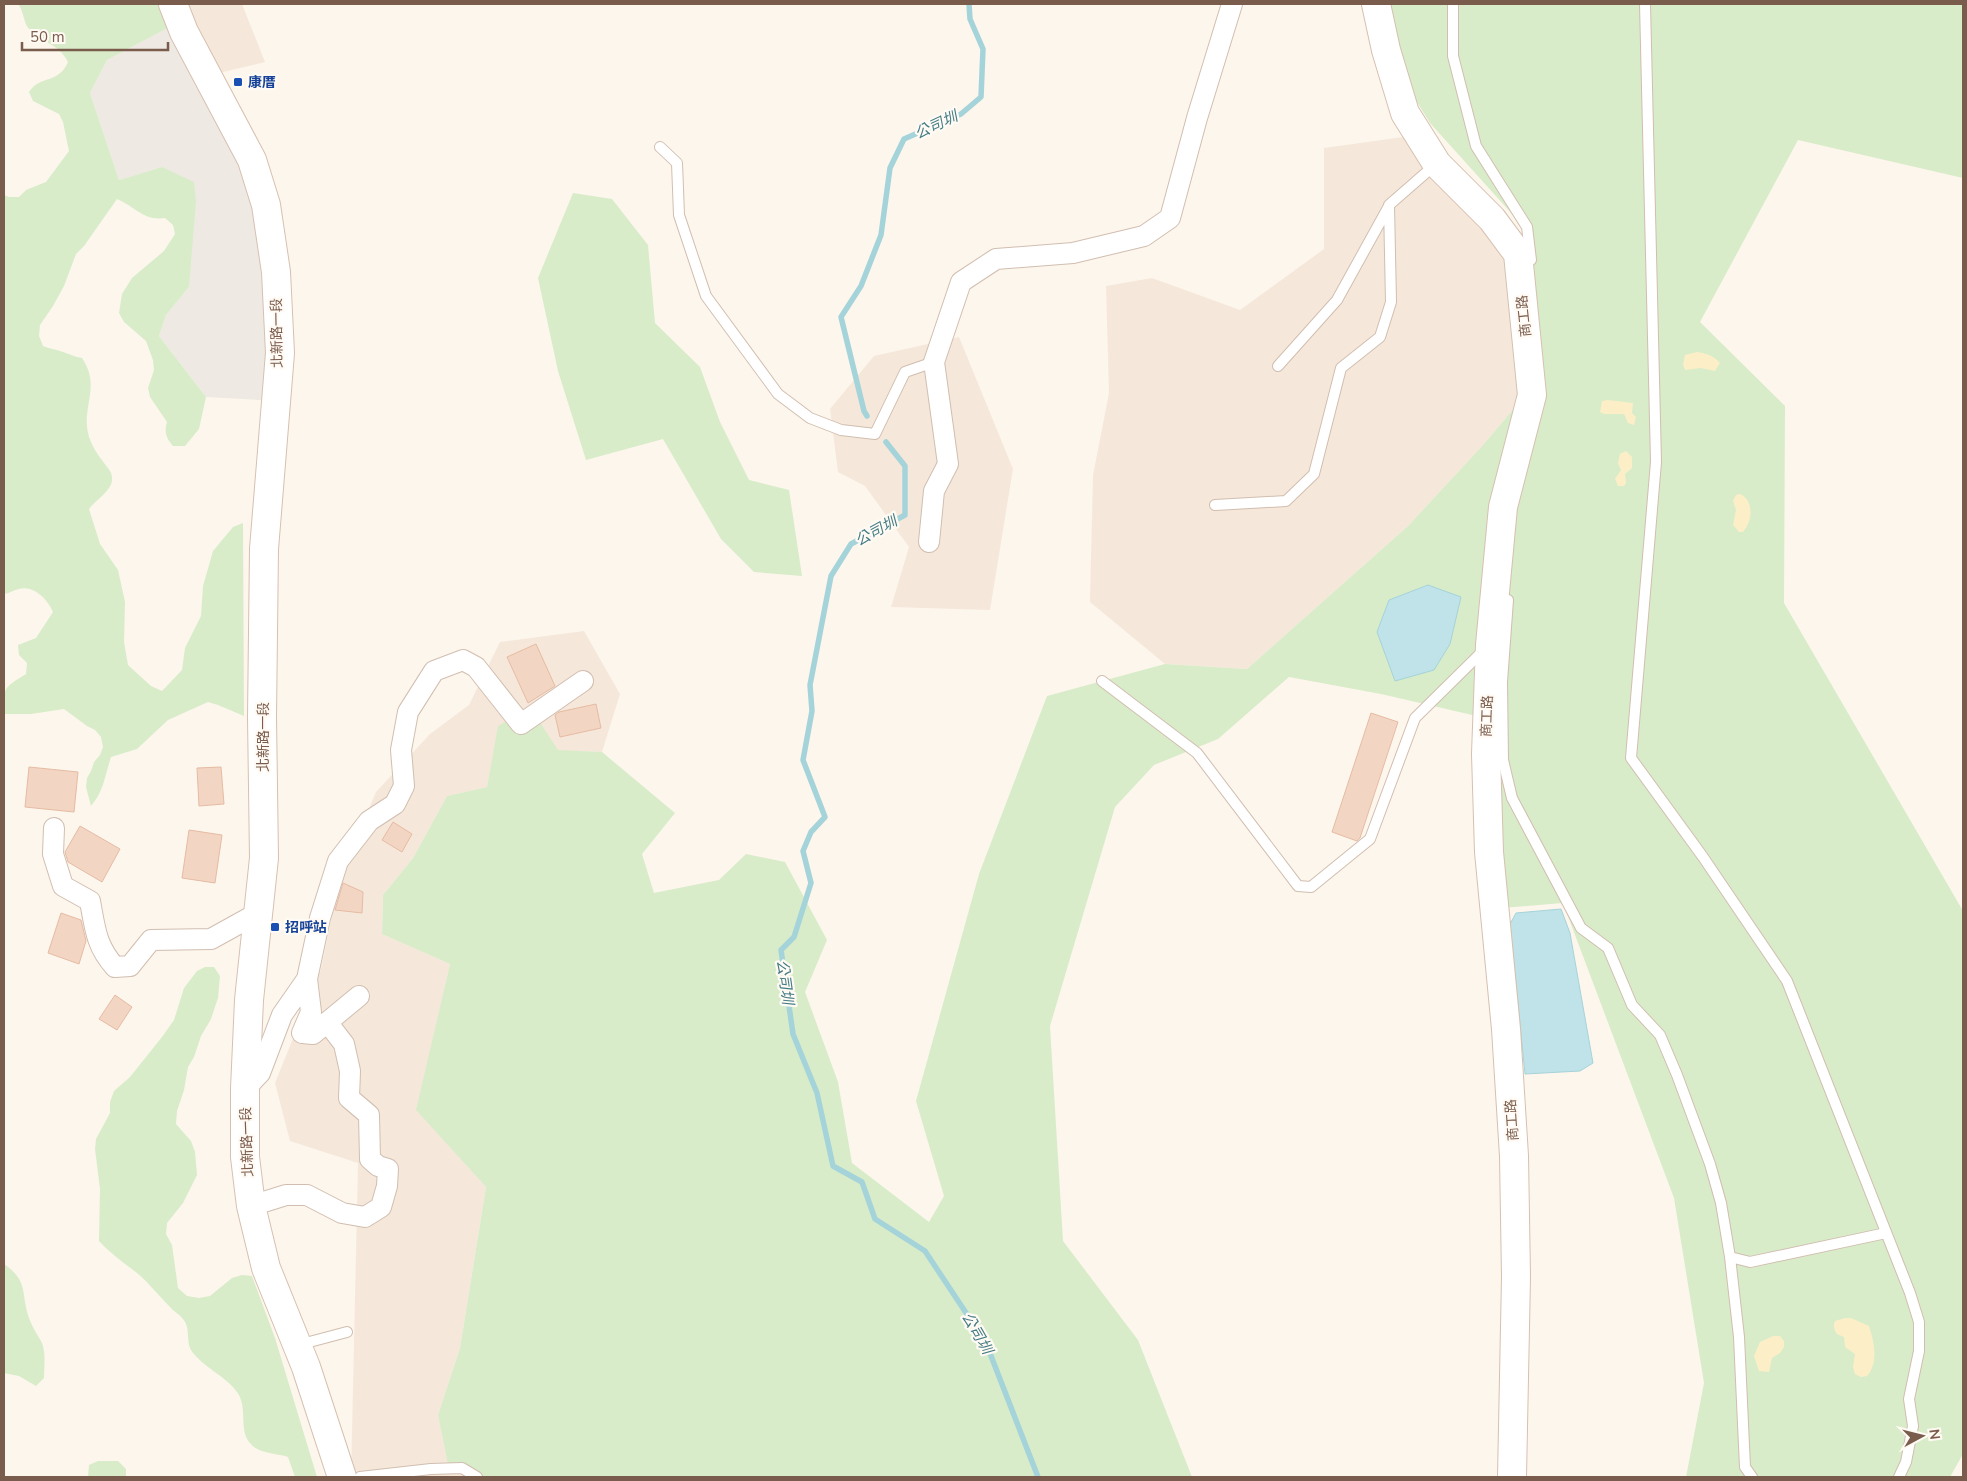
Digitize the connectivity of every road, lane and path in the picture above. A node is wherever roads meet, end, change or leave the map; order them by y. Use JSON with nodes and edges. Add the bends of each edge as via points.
{"nodes":[{"id":1,"x":173,"y":4,"type":"edge"},
{"id":2,"x":1232,"y":4,"type":"edge"},
{"id":3,"x":1376,"y":4,"type":"edge"},
{"id":4,"x":1453,"y":4,"type":"edge"},
{"id":5,"x":1645,"y":4,"type":"edge"},
{"id":6,"x":660,"y":147,"type":"dead end"},
{"id":7,"x":1437,"y":164,"type":"junction"},
{"id":8,"x":1389,"y":205,"type":"junction"},
{"id":9,"x":1533,"y":275,"type":"dead end"},
{"id":10,"x":934,"y":362,"type":"junction"},
{"id":11,"x":1278,"y":366,"type":"dead end"},
{"id":12,"x":1542,"y":389,"type":"dead end"},
{"id":13,"x":1532,"y":435,"type":"dead end"},
{"id":14,"x":1215,"y":505,"type":"dead end"},
{"id":15,"x":930,"y":542,"type":"dead end"},
{"id":16,"x":1509,"y":589,"type":"dead end"},
{"id":17,"x":1490,"y":645,"type":"junction"},
{"id":18,"x":584,"y":681,"type":"dead end"},
{"id":19,"x":1102,"y":681,"type":"dead end"},
{"id":20,"x":54,"y":828,"type":"dead end"},
{"id":21,"x":258,"y":913,"type":"junction"},
{"id":22,"x":307,"y":979,"type":"junction"},
{"id":23,"x":359,"y":996,"type":"dead end"},
{"id":24,"x":327,"y":1022,"type":"junction"},
{"id":25,"x":245,"y":1088,"type":"junction"},
{"id":26,"x":251,"y":1206,"type":"junction"},
{"id":27,"x":1886,"y":1233,"type":"junction"},
{"id":28,"x":1730,"y":1257,"type":"junction"},
{"id":29,"x":348,"y":1332,"type":"dead end"},
{"id":30,"x":297,"y":1345,"type":"junction"},
{"id":31,"x":342,"y":1477,"type":"edge"},
{"id":32,"x":360,"y":1477,"type":"edge"},
{"id":33,"x":477,"y":1477,"type":"edge"},
{"id":34,"x":1512,"y":1477,"type":"edge"},
{"id":35,"x":1752,"y":1477,"type":"edge"},
{"id":36,"x":1899,"y":1477,"type":"edge"}],
"edges":[{"from":1,"to":21,"type":"street","name":"北新路一段","via":[[184,32],[252,160],[266,205],[276,272],[280,353],[264,549],[264,858]]},
{"from":2,"to":10,"type":"street","via":[[1170,218],[1144,236],[1073,252],[996,259],[961,282]]},
{"from":3,"to":7,"type":"street","name":"商工路","via":[[1405,113]]},
{"from":4,"to":9,"type":"lane","via":[[1453,56],[1476,146],[1527,227]]},
{"from":5,"to":27,"type":"lane","via":[[1656,462],[1631,758],[1787,981]]},
{"from":6,"to":10,"type":"lane","via":[[677,163],[679,215],[706,296],[778,394],[810,418],[842,430],[875,434],[905,372]]},
{"from":7,"to":8,"type":"lane"},
{"from":7,"to":17,"type":"street","name":"商工路","via":[[1492,219],[1518,254],[1532,395],[1503,507]]},
{"from":8,"to":11,"type":"lane","via":[[1337,300]]},
{"from":8,"to":14,"type":"lane","via":[[1391,302],[1380,337],[1341,368],[1314,474],[1286,501]]},
{"from":10,"to":15,"type":"street","via":[[948,464],[934,491]]},
{"from":12,"to":13,"type":"lane"},
{"from":16,"to":28,"type":"lane","via":[[1502,692],[1503,760],[1512,798],[1581,928],[1608,948],[1632,1005],[1660,1035],[1710,1164],[1721,1203]]},
{"from":17,"to":19,"type":"lane","via":[[1415,718],[1370,839],[1311,887],[1298,886],[1197,753]]},
{"from":17,"to":34,"type":"street","name":"商工路","via":[[1486,754],[1489,852],[1514,1156],[1516,1277]]},
{"from":18,"to":22,"type":"street","via":[[521,724],[476,667],[462,660],[434,671],[408,712],[400,750],[404,786],[396,804],[370,821],[338,861],[320,918]]},
{"from":20,"to":21,"type":"street","via":[[53,854],[63,886],[90,900],[104,955],[115,968],[130,966],[151,940],[210,938]]},
{"from":21,"to":25,"type":"street","name":"北新路一段","via":[[249,1000]]},
{"from":22,"to":24,"type":"street","via":[[312,1012],[302,1033],[312,1034]]},
{"from":22,"to":25,"type":"street","via":[[282,1015],[260,1073]]},
{"from":23,"to":24,"type":"street"},
{"from":24,"to":26,"type":"street","via":[[344,1044],[350,1071],[349,1098],[369,1115],[370,1159],[378,1166],[388,1168],[381,1207],[365,1217],[342,1213],[307,1194],[286,1195]]},
{"from":25,"to":26,"type":"street","name":"北新路一段","via":[[245,1157]]},
{"from":26,"to":30,"type":"street","name":"北新路一段","via":[[266,1268]]},
{"from":27,"to":28,"type":"lane","via":[[1750,1262]]},
{"from":27,"to":36,"type":"lane","via":[[1919,1322],[1919,1351],[1909,1399],[1913,1426],[1906,1462]]},
{"from":28,"to":35,"type":"lane","via":[[1739,1337],[1745,1467]]},
{"from":29,"to":30,"type":"lane"},
{"from":30,"to":31,"type":"street","name":"北新路一段"},
{"from":32,"to":33,"type":"lane","via":[[455,1468],[462,1468]]}]}
